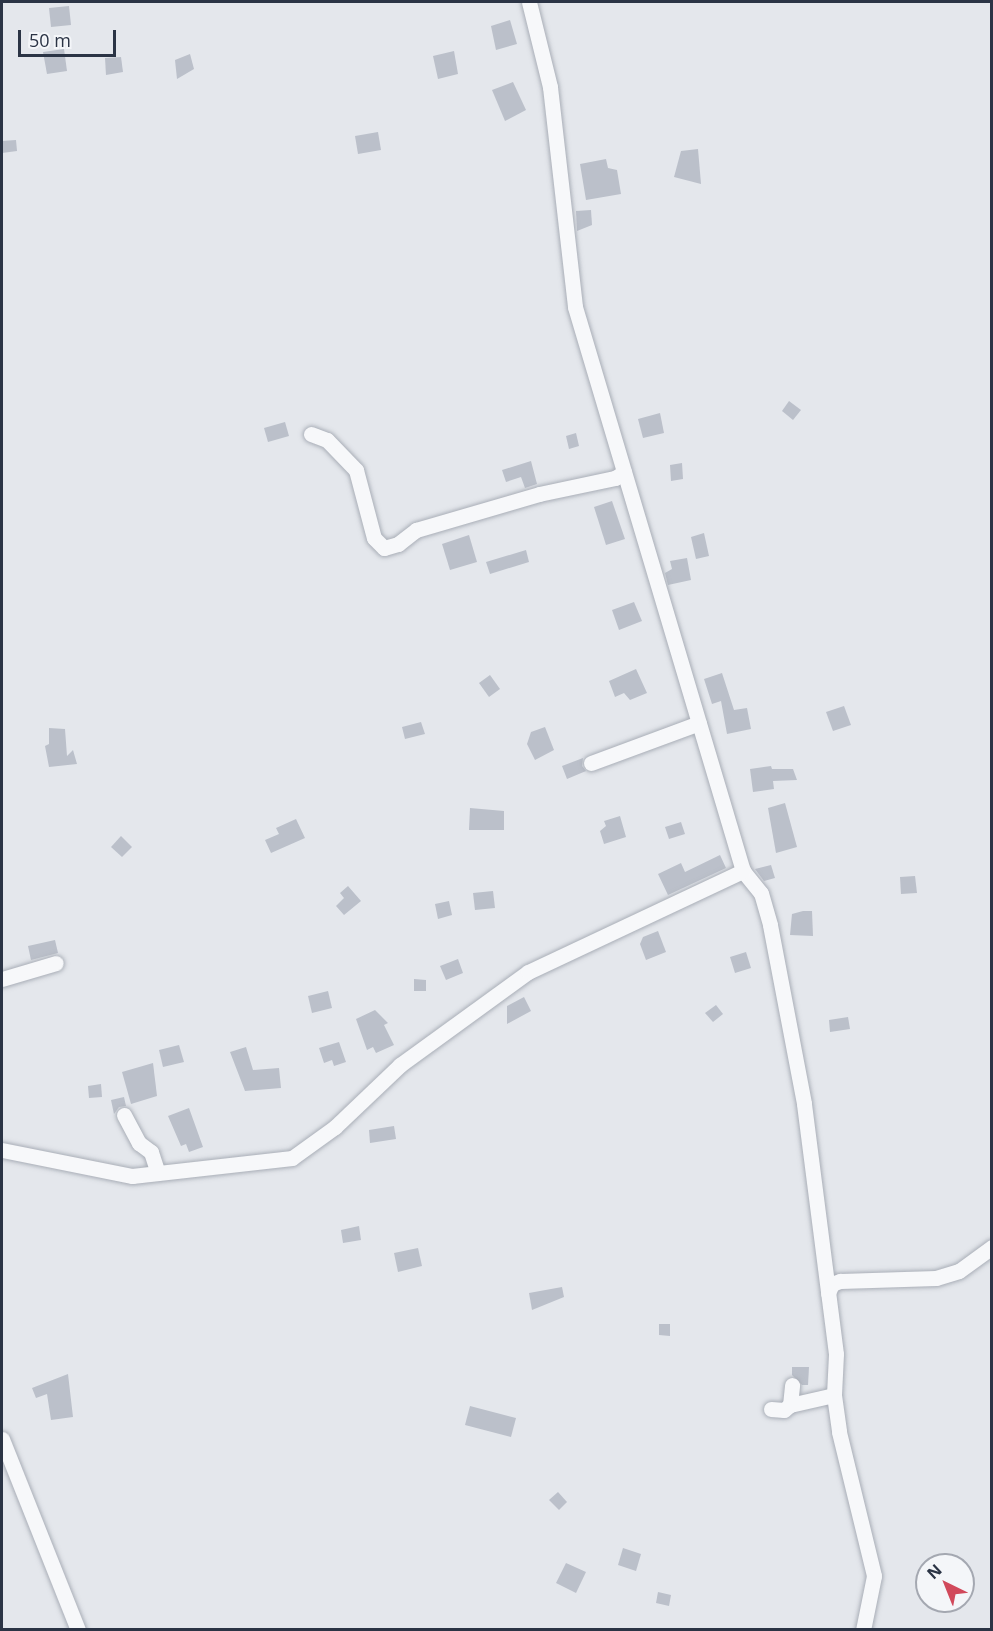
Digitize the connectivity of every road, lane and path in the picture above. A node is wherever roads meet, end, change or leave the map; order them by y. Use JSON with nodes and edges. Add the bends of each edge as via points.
{"nodes":[{"id":1,"x":529,"y":2,"type":"edge"},
{"id":2,"x":311,"y":434,"type":"dead end"},
{"id":3,"x":624,"y":472,"type":"junction"},
{"id":4,"x":699,"y":723,"type":"junction"},
{"id":5,"x":591,"y":763,"type":"dead end"},
{"id":6,"x":743,"y":871,"type":"junction"},
{"id":7,"x":56,"y":963,"type":"dead end"},
{"id":8,"x":2,"y":979,"type":"edge"},
{"id":9,"x":124,"y":1115,"type":"dead end"},
{"id":10,"x":2,"y":1150,"type":"edge"},
{"id":11,"x":158,"y":1173,"type":"junction"},
{"id":12,"x":992,"y":1247,"type":"edge"},
{"id":13,"x":828,"y":1293,"type":"junction"},
{"id":14,"x":792,"y":1384,"type":"dead end"},
{"id":15,"x":834,"y":1395,"type":"junction"},
{"id":16,"x":790,"y":1405,"type":"junction"},
{"id":17,"x":771,"y":1409,"type":"dead end"},
{"id":18,"x":2,"y":1439,"type":"edge"},
{"id":19,"x":78,"y":1629,"type":"edge"},
{"id":20,"x":864,"y":1629,"type":"edge"}],
"edges":[{"from":1,"to":3,"type":"street","via":[[550,87],[575,307]]},
{"from":2,"to":3,"type":"street","via":[[327,440],[356,470],[374,538],[384,548],[398,544],[416,530],[539,494],[615,478]]},
{"from":3,"to":4,"type":"street"},
{"from":4,"to":5,"type":"street"},
{"from":4,"to":6,"type":"street"},
{"from":6,"to":11,"type":"street","via":[[528,972],[400,1065],[335,1127],[292,1158]]},
{"from":6,"to":13,"type":"street","via":[[761,893],[770,925],[804,1104]]},
{"from":7,"to":8,"type":"street"},
{"from":9,"to":11,"type":"street","via":[[140,1143],[151,1152]]},
{"from":10,"to":11,"type":"street","via":[[132,1176]]},
{"from":12,"to":13,"type":"street","via":[[959,1271],[936,1278],[840,1281],[832,1284]]},
{"from":13,"to":15,"type":"street","via":[[836,1354]]},
{"from":14,"to":16,"type":"street"},
{"from":15,"to":16,"type":"street"},
{"from":15,"to":20,"type":"street","via":[[849,1485],[874,1576]]},
{"from":16,"to":17,"type":"street","via":[[784,1410]]},
{"from":18,"to":19,"type":"street"}]}
